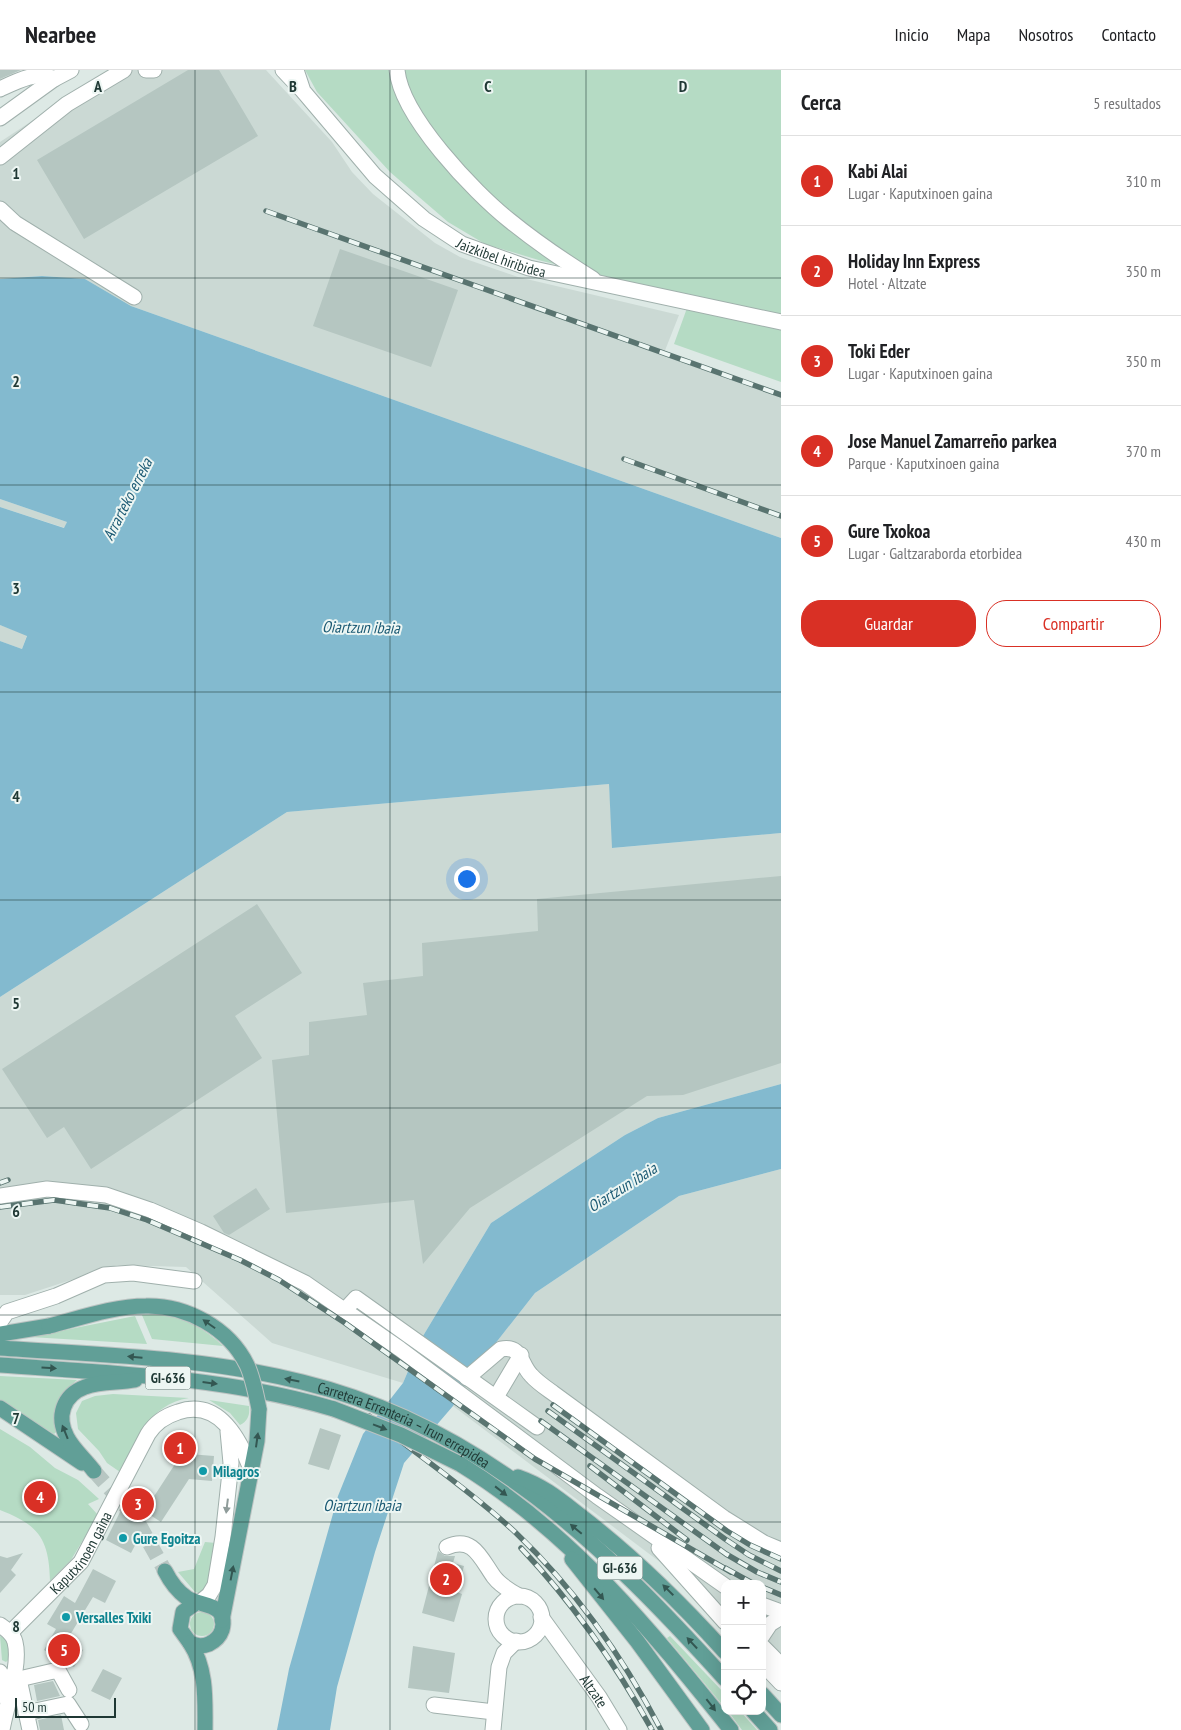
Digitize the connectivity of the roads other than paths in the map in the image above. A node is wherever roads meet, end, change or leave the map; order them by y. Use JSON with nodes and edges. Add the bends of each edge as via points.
{"nodes":[{"id":1,"x":71,"y":70,"type":"edge"},
{"id":2,"x":124,"y":70,"type":"edge"},
{"id":3,"x":146,"y":70,"type":"edge"},
{"id":4,"x":154,"y":70,"type":"edge"},
{"id":5,"x":283,"y":70,"type":"edge"},
{"id":6,"x":296,"y":70,"type":"edge"},
{"id":7,"x":397,"y":70,"type":"edge"},
{"id":8,"x":54,"y":79,"type":"junction"},
{"id":9,"x":0,"y":89,"type":"edge"},
{"id":10,"x":303,"y":91,"type":"junction"},
{"id":11,"x":0,"y":118,"type":"edge"},
{"id":12,"x":0,"y":157,"type":"edge"},
{"id":13,"x":0,"y":209,"type":"edge"},
{"id":14,"x":602,"y":285,"type":"junction"},
{"id":15,"x":134,"y":297,"type":"dead end"},
{"id":16,"x":781,"y":322,"type":"edge"},
{"id":17,"x":0,"y":1196,"type":"edge"},
{"id":18,"x":194,"y":1281,"type":"dead end"},
{"id":19,"x":345,"y":1310,"type":"junction"},
{"id":20,"x":0,"y":1322,"type":"edge"},
{"id":21,"x":0,"y":1334,"type":"edge"},
{"id":22,"x":0,"y":1348,"type":"edge"},
{"id":23,"x":521,"y":1355,"type":"junction"},
{"id":24,"x":0,"y":1365,"type":"edge"},
{"id":25,"x":158,"y":1377,"type":"junction"},
{"id":26,"x":466,"y":1378,"type":"junction"},
{"id":27,"x":496,"y":1397,"type":"junction"},
{"id":28,"x":0,"y":1408,"type":"edge"},
{"id":29,"x":226,"y":1423,"type":"junction"},
{"id":30,"x":537,"y":1427,"type":"dead end"},
{"id":31,"x":502,"y":1471,"type":"junction"},
{"id":32,"x":252,"y":1472,"type":"junction"},
{"id":33,"x":640,"y":1526,"type":"junction"},
{"id":34,"x":548,"y":1528,"type":"junction"},
{"id":35,"x":447,"y":1547,"type":"dead end"},
{"id":36,"x":781,"y":1550,"type":"edge"},
{"id":37,"x":495,"y":1578,"type":"junction"},
{"id":38,"x":721,"y":1583,"type":"edge"},
{"id":39,"x":519,"y":1596,"type":"junction"},
{"id":40,"x":198,"y":1603,"type":"junction"},
{"id":41,"x":500,"y":1606,"type":"junction"},
{"id":42,"x":766,"y":1606,"type":"edge"},
{"id":43,"x":781,"y":1612,"type":"edge"},
{"id":44,"x":541,"y":1617,"type":"junction"},
{"id":45,"x":721,"y":1617,"type":"edge"},
{"id":46,"x":781,"y":1617,"type":"edge"},
{"id":47,"x":180,"y":1618,"type":"junction"},
{"id":48,"x":222,"y":1620,"type":"junction"},
{"id":49,"x":498,"y":1628,"type":"junction"},
{"id":50,"x":4,"y":1629,"type":"edge"},
{"id":51,"x":766,"y":1630,"type":"edge"},
{"id":52,"x":216,"y":1640,"type":"junction"},
{"id":53,"x":523,"y":1640,"type":"junction"},
{"id":54,"x":190,"y":1643,"type":"junction"},
{"id":55,"x":721,"y":1648,"type":"edge"},
{"id":56,"x":766,"y":1650,"type":"edge"},
{"id":57,"x":504,"y":1652,"type":"junction"},
{"id":58,"x":569,"y":1654,"type":"junction"},
{"id":59,"x":781,"y":1665,"type":"edge"},
{"id":60,"x":766,"y":1667,"type":"edge"},
{"id":61,"x":10,"y":1671,"type":"edge"},
{"id":62,"x":203,"y":1674,"type":"junction"},
{"id":63,"x":721,"y":1675,"type":"edge"},
{"id":64,"x":781,"y":1683,"type":"edge"},
{"id":65,"x":69,"y":1690,"type":"dead end"},
{"id":66,"x":766,"y":1698,"type":"edge"},
{"id":67,"x":434,"y":1705,"type":"dead end"},
{"id":68,"x":686,"y":1710,"type":"junction"},
{"id":69,"x":494,"y":1712,"type":"junction"},
{"id":70,"x":757,"y":1715,"type":"edge"},
{"id":71,"x":781,"y":1715,"type":"edge"},
{"id":72,"x":81,"y":1724,"type":"dead end"},
{"id":73,"x":28,"y":1725,"type":"edge"},
{"id":74,"x":2,"y":1730,"type":"edge"},
{"id":75,"x":205,"y":1730,"type":"edge"},
{"id":76,"x":492,"y":1730,"type":"edge"},
{"id":77,"x":618,"y":1730,"type":"edge"},
{"id":78,"x":695,"y":1730,"type":"edge"},
{"id":79,"x":702,"y":1730,"type":"edge"},
{"id":80,"x":730,"y":1730,"type":"edge"},
{"id":81,"x":770,"y":1730,"type":"edge"}],
"edges":[{"from":1,"to":8,"type":"street"},
{"from":2,"to":12,"type":"street","via":[[51,115]]},
{"from":3,"to":4,"type":"street"},
{"from":5,"to":10,"type":"street"},
{"from":6,"to":10,"type":"street","name":"Jaizkibel hiribidea"},
{"from":7,"to":14,"type":"street","via":[[401,87],[419,122],[451,162],[507,219]]},
{"from":8,"to":9,"type":"street","via":[[40,71]]},
{"from":8,"to":11,"type":"street"},
{"from":10,"to":14,"type":"street","name":"Jaizkibel hiribidea","via":[[375,176],[446,235],[503,260]]},
{"from":13,"to":15,"type":"street","via":[[16,223]]},
{"from":14,"to":16,"type":"street","name":"Jaizkibel hiribidea"},
{"from":17,"to":19,"type":"street","via":[[47,1189],[106,1195],[201,1232],[305,1283]]},
{"from":18,"to":20,"type":"street","via":[[134,1273],[104,1275],[56,1296],[7,1312]]},
{"from":19,"to":26,"type":"street","via":[[356,1298]]},
{"from":19,"to":33,"type":"street"},
{"from":32,"to":21,"type":"main road","one_way":true,"bridge":true,"via":[[258,1441],[259,1409],[246,1364],[234,1346],[200,1318],[182,1310],[129,1307]]},
{"from":31,"to":22,"type":"main road","name":"Carretera Errenteria – Irun errepidea","number":"GI-636","one_way":true,"via":[[468,1449],[409,1419],[302,1381],[236,1368]]},
{"from":23,"to":26,"type":"street","via":[[508,1347],[501,1349]]},
{"from":23,"to":27,"type":"street"},
{"from":23,"to":36,"type":"street","via":[[530,1375],[554,1393],[724,1518]]},
{"from":24,"to":25,"type":"main road","name":"Carretera Errenteria – Irun errepidea","number":"GI-636","one_way":true},
{"from":28,"to":25,"type":"main road","one_way":true,"via":[[94,1470],[67,1438],[61,1422],[66,1401],[85,1386]]},
{"from":25,"to":34,"type":"main road","name":"Carretera Errenteria – Irun errepidea","number":"GI-636","one_way":true,"bridge":true,"via":[[298,1398],[402,1435],[492,1484]]},
{"from":26,"to":27,"type":"street"},
{"from":27,"to":30,"type":"street"},
{"from":29,"to":32,"type":"street","name":"Kaputxinoen gaina"},
{"from":29,"to":40,"type":"street","one_way":true,"via":[[232,1452],[223,1537],[215,1585],[209,1596]]},
{"from":29,"to":50,"type":"street","name":"Kaputxinoen gaina","via":[[214,1414],[194,1408],[174,1413],[155,1425],[80,1562]]},
{"from":55,"to":31,"type":"main road","one_way":true,"via":[[682,1604],[619,1545],[539,1484]]},
{"from":63,"to":31,"type":"main road","name":"Carretera Errenteria – Irun errepidea","number":"GI-636","one_way":true,"via":[[608,1556]]},
{"from":48,"to":32,"type":"main road","one_way":true},
{"from":33,"to":38,"type":"street"},
{"from":33,"to":45,"type":"street"},
{"from":34,"to":68,"type":"main road","one_way":true,"via":[[637,1641]]},
{"from":34,"to":80,"type":"main road","name":"Carretera Errenteria – Irun errepidea","number":"GI-636","one_way":true,"via":[[623,1600]]},
{"from":35,"to":37,"type":"street","via":[[458,1542],[467,1545],[477,1552]]},
{"from":37,"to":39,"type":"street"},
{"from":37,"to":41,"type":"street"},
{"from":39,"to":41,"type":"street"},
{"from":39,"to":44,"type":"street","via":[[533,1601]]},
{"from":40,"to":47,"type":"main road","via":[[186,1608]]},
{"from":40,"to":47,"type":"main road","via":[[178,1590],[164,1571]]},
{"from":40,"to":48,"type":"main road","via":[[216,1608]]},
{"from":41,"to":49,"type":"street","via":[[496,1621]]},
{"from":42,"to":43,"type":"street"},
{"from":44,"to":53,"type":"street","via":[[540,1627]]},
{"from":44,"to":58,"type":"street","name":"Altzate"},
{"from":46,"to":51,"type":"street"},
{"from":47,"to":54,"type":"main road","via":[[182,1635]]},
{"from":48,"to":52,"type":"main road","via":[[222,1629]]},
{"from":49,"to":53,"type":"street","via":[[503,1635]]},
{"from":49,"to":57,"type":"street"},
{"from":50,"to":61,"type":"street","via":[[15,1643]]},
{"from":52,"to":54,"type":"main road","via":[[201,1646]]},
{"from":52,"to":62,"type":"main road","via":[[207,1656]]},
{"from":53,"to":57,"type":"street"},
{"from":53,"to":58,"type":"street","name":"Altzate","via":[[548,1642]]},
{"from":54,"to":62,"type":"main road"},
{"from":56,"to":59,"type":"street"},
{"from":57,"to":69,"type":"street"},
{"from":58,"to":77,"type":"street","name":"Altzate"},
{"from":60,"to":64,"type":"street"},
{"from":61,"to":65,"type":"street","via":[[58,1670]]},
{"from":61,"to":73,"type":"street"},
{"from":61,"to":74,"type":"street"},
{"from":62,"to":75,"type":"main road"},
{"from":66,"to":71,"type":"main road"},
{"from":67,"to":69,"type":"street"},
{"from":68,"to":78,"type":"main road"},
{"from":68,"to":79,"type":"main road"},
{"from":69,"to":76,"type":"street"},
{"from":70,"to":81,"type":"main road"},
{"from":72,"to":73,"type":"street","via":[[68,1704]]}]}
